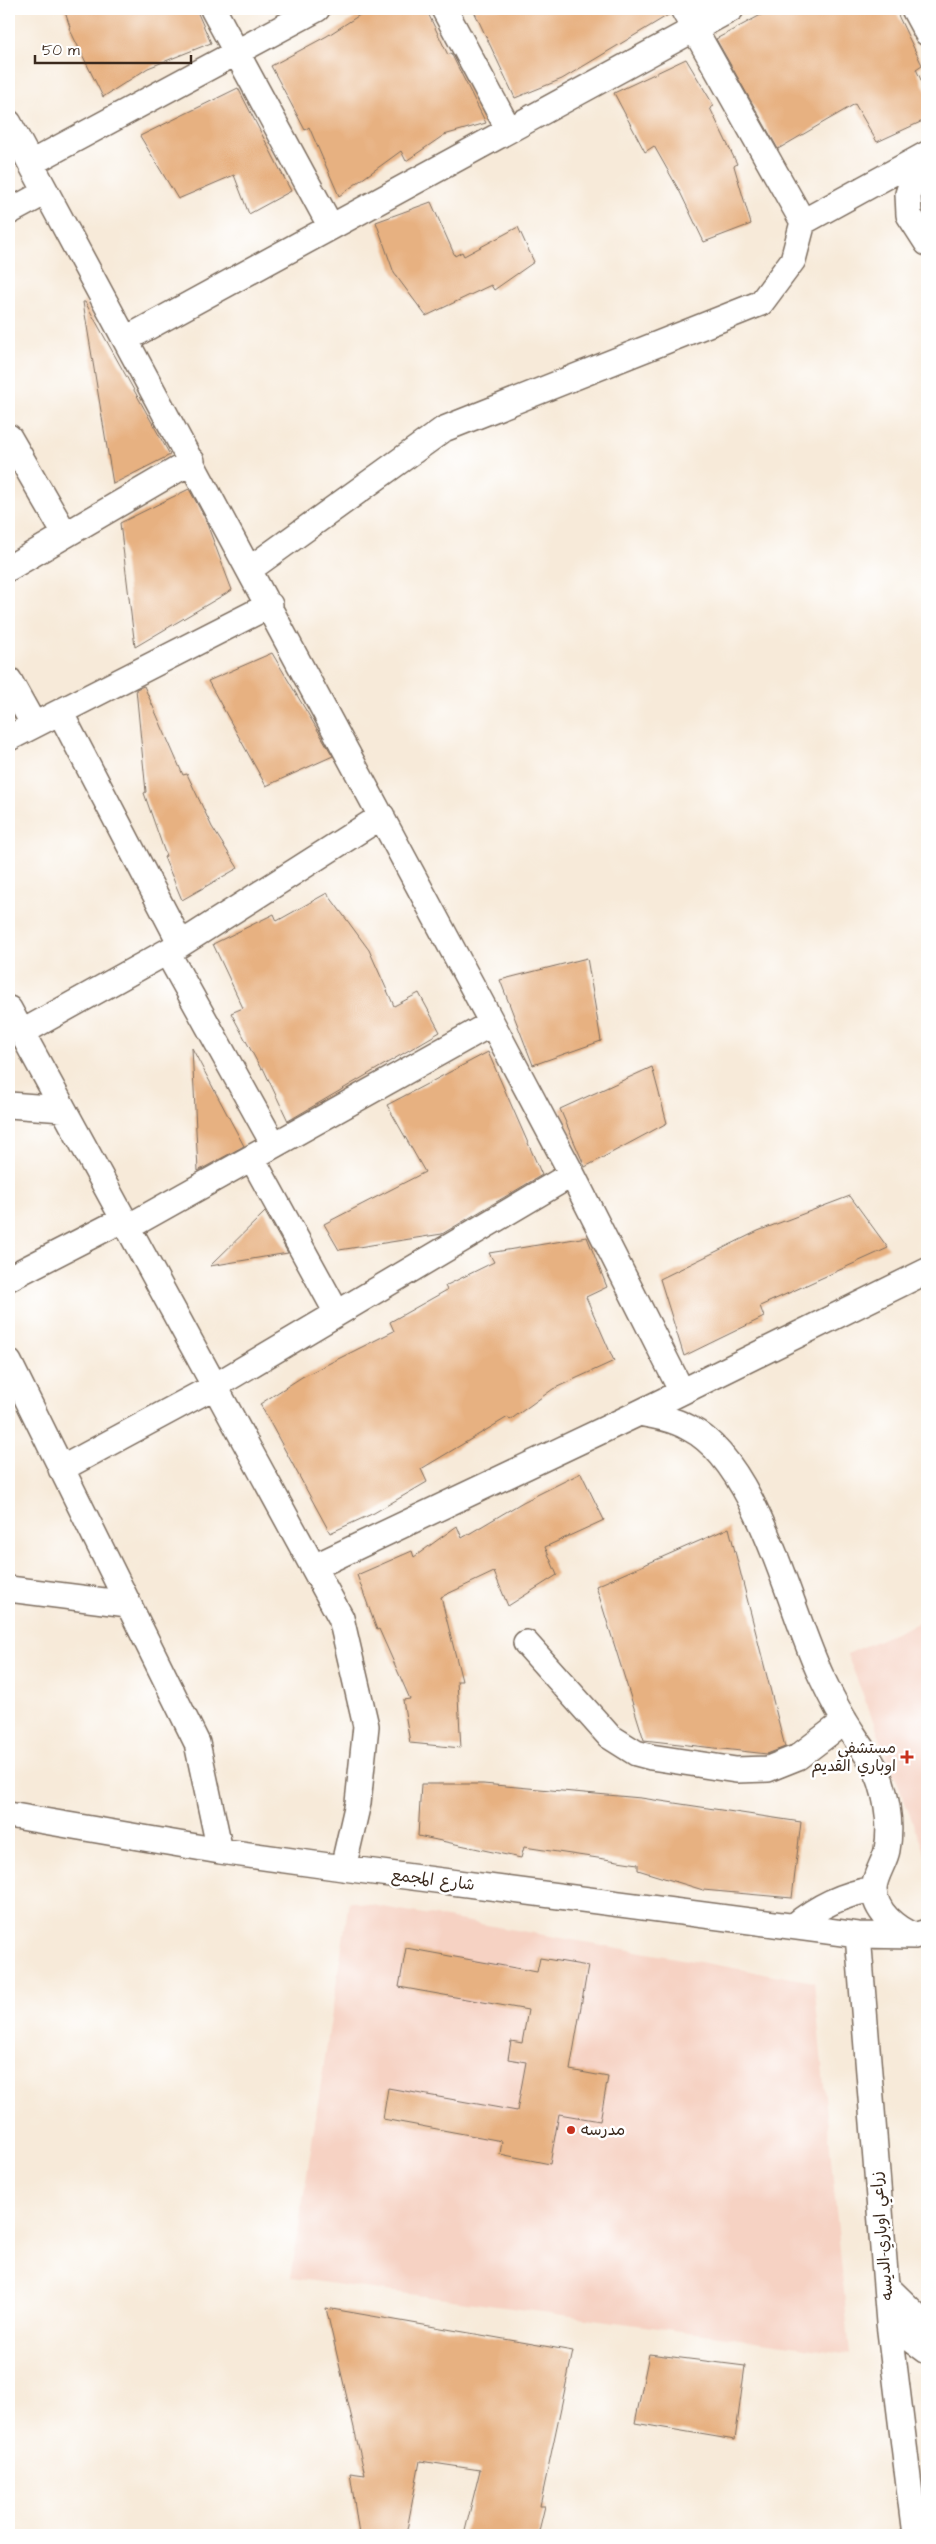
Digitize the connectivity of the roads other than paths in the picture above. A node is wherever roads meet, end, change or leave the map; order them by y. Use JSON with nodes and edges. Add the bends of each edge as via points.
{"nodes":[{"id":1,"x":214,"y":9,"type":"edge"},
{"id":2,"x":318,"y":9,"type":"edge"},
{"id":3,"x":444,"y":9,"type":"edge"},
{"id":4,"x":731,"y":9,"type":"edge"},
{"id":5,"x":914,"y":9,"type":"edge"},
{"id":6,"x":689,"y":19,"type":"edge"},
{"id":7,"x":927,"y":33,"type":"edge"},
{"id":8,"x":237,"y":52,"type":"junction"},
{"id":9,"x":9,"y":123,"type":"edge"},
{"id":10,"x":509,"y":130,"type":"junction"},
{"id":11,"x":924,"y":156,"type":"edge"},
{"id":12,"x":31,"y":163,"type":"junction"},
{"id":13,"x":46,"y":192,"type":"junction"},
{"id":14,"x":9,"y":212,"type":"edge"},
{"id":15,"x":803,"y":222,"type":"junction"},
{"id":16,"x":331,"y":227,"type":"junction"},
{"id":17,"x":927,"y":243,"type":"edge"},
{"id":18,"x":126,"y":339,"type":"junction"},
{"id":19,"x":9,"y":437,"type":"edge"},
{"id":20,"x":192,"y":461,"type":"junction"},
{"id":21,"x":65,"y":534,"type":"junction"},
{"id":22,"x":9,"y":568,"type":"edge"},
{"id":23,"x":250,"y":569,"type":"junction"},
{"id":24,"x":270,"y":605,"type":"junction"},
{"id":25,"x":9,"y":680,"type":"edge"},
{"id":26,"x":60,"y":712,"type":"junction"},
{"id":27,"x":34,"y":725,"type":"junction"},
{"id":28,"x":9,"y":738,"type":"edge"},
{"id":29,"x":382,"y":816,"type":"junction"},
{"id":30,"x":174,"y":948,"type":"junction"},
{"id":31,"x":9,"y":1009,"type":"edge"},
{"id":32,"x":492,"y":1024,"type":"junction"},
{"id":33,"x":22,"y":1033,"type":"junction"},
{"id":34,"x":9,"y":1106,"type":"edge"},
{"id":35,"x":63,"y":1109,"type":"junction"},
{"id":36,"x":274,"y":1145,"type":"junction"},
{"id":37,"x":252,"y":1158,"type":"junction"},
{"id":38,"x":572,"y":1174,"type":"junction"},
{"id":39,"x":126,"y":1223,"type":"junction"},
{"id":40,"x":927,"y":1271,"type":"edge"},
{"id":41,"x":9,"y":1278,"type":"edge"},
{"id":42,"x":337,"y":1313,"type":"junction"},
{"id":43,"x":9,"y":1362,"type":"edge"},
{"id":44,"x":215,"y":1386,"type":"junction"},
{"id":45,"x":682,"y":1390,"type":"junction"},
{"id":46,"x":639,"y":1413,"type":"junction"},
{"id":47,"x":62,"y":1469,"type":"junction"},
{"id":48,"x":314,"y":1567,"type":"junction"},
{"id":49,"x":9,"y":1589,"type":"edge"},
{"id":50,"x":128,"y":1604,"type":"junction"},
{"id":51,"x":526,"y":1643,"type":"dead end"},
{"id":52,"x":845,"y":1721,"type":"junction"},
{"id":53,"x":9,"y":1816,"type":"edge"},
{"id":54,"x":220,"y":1851,"type":"junction"},
{"id":55,"x":343,"y":1868,"type":"junction"},
{"id":56,"x":874,"y":1888,"type":"junction"},
{"id":57,"x":794,"y":1926,"type":"junction"},
{"id":58,"x":920,"y":1934,"type":"edge"},
{"id":59,"x":858,"y":1935,"type":"junction"},
{"id":60,"x":886,"y":2286,"type":"junction"},
{"id":61,"x":889,"y":2323,"type":"junction"},
{"id":62,"x":927,"y":2326,"type":"edge"},
{"id":63,"x":927,"y":2351,"type":"edge"},
{"id":64,"x":915,"y":2535,"type":"edge"}],
"edges":[{"from":1,"to":8,"type":"street"},
{"from":2,"to":8,"type":"street"},
{"from":3,"to":10,"type":"street"},
{"from":4,"to":6,"type":"street"},
{"from":5,"to":7,"type":"street"},
{"from":6,"to":10,"type":"street"},
{"from":6,"to":15,"type":"street"},
{"from":8,"to":12,"type":"street"},
{"from":8,"to":16,"type":"street"},
{"from":9,"to":12,"type":"street"},
{"from":10,"to":16,"type":"street"},
{"from":11,"to":15,"type":"street"},
{"from":11,"to":17,"type":"street","via":[[908,194],[908,215]]},
{"from":12,"to":13,"type":"street"},
{"from":13,"to":14,"type":"street"},
{"from":13,"to":18,"type":"street"},
{"from":15,"to":23,"type":"street","via":[[793,260],[761,303],[444,429]]},
{"from":16,"to":18,"type":"street"},
{"from":18,"to":20,"type":"street"},
{"from":19,"to":21,"type":"street"},
{"from":20,"to":21,"type":"street"},
{"from":20,"to":23,"type":"street"},
{"from":21,"to":22,"type":"street"},
{"from":23,"to":24,"type":"street"},
{"from":24,"to":26,"type":"street"},
{"from":24,"to":29,"type":"street"},
{"from":25,"to":27,"type":"street"},
{"from":26,"to":27,"type":"street"},
{"from":26,"to":30,"type":"street"},
{"from":27,"to":28,"type":"street"},
{"from":29,"to":30,"type":"street"},
{"from":29,"to":32,"type":"street"},
{"from":30,"to":33,"type":"street"},
{"from":30,"to":36,"type":"street"},
{"from":31,"to":33,"type":"street"},
{"from":32,"to":36,"type":"street"},
{"from":32,"to":38,"type":"street"},
{"from":33,"to":35,"type":"street"},
{"from":34,"to":35,"type":"street"},
{"from":35,"to":39,"type":"street"},
{"from":36,"to":37,"type":"street"},
{"from":37,"to":39,"type":"street"},
{"from":37,"to":42,"type":"street"},
{"from":38,"to":42,"type":"street"},
{"from":38,"to":45,"type":"street"},
{"from":39,"to":41,"type":"street"},
{"from":39,"to":44,"type":"street"},
{"from":40,"to":45,"type":"street"},
{"from":42,"to":44,"type":"street"},
{"from":43,"to":47,"type":"street"},
{"from":44,"to":47,"type":"street"},
{"from":44,"to":48,"type":"street"},
{"from":45,"to":46,"type":"street"},
{"from":46,"to":48,"type":"street"},
{"from":46,"to":52,"type":"street","via":[[665,1418],[690,1428],[712,1445],[730,1466],[766,1535],[821,1676]]},
{"from":47,"to":50,"type":"street"},
{"from":48,"to":55,"type":"street","via":[[341,1618],[366,1726],[358,1803]]},
{"from":49,"to":50,"type":"street"},
{"from":50,"to":54,"type":"street","via":[[197,1743]]},
{"from":51,"to":52,"type":"street","via":[[609,1736],[636,1753],[652,1757],[736,1770],[768,1769],[798,1757]]},
{"from":52,"to":56,"type":"street","via":[[872,1760],[887,1804],[887,1851]]},
{"from":53,"to":54,"type":"street","name":"شارع المجمع"},
{"from":54,"to":55,"type":"street","name":"شارع المجمع"},
{"from":55,"to":57,"type":"street","name":"شارع المجمع"},
{"from":56,"to":57,"type":"street","via":[[839,1898]]},
{"from":56,"to":58,"type":"street","via":[[880,1907],[891,1923]]},
{"from":57,"to":59,"type":"street","name":"شارع المجمع"},
{"from":58,"to":59,"type":"street","name":"شارع المجمع"},
{"from":59,"to":60,"type":"street","name":"زراعي اوباري-الديسه"},
{"from":60,"to":61,"type":"street","name":"زراعي اوباري-الديسه"},
{"from":60,"to":62,"type":"street"},
{"from":61,"to":63,"type":"street"},
{"from":61,"to":64,"type":"street","name":"زراعي اوباري-الديسه"}]}
